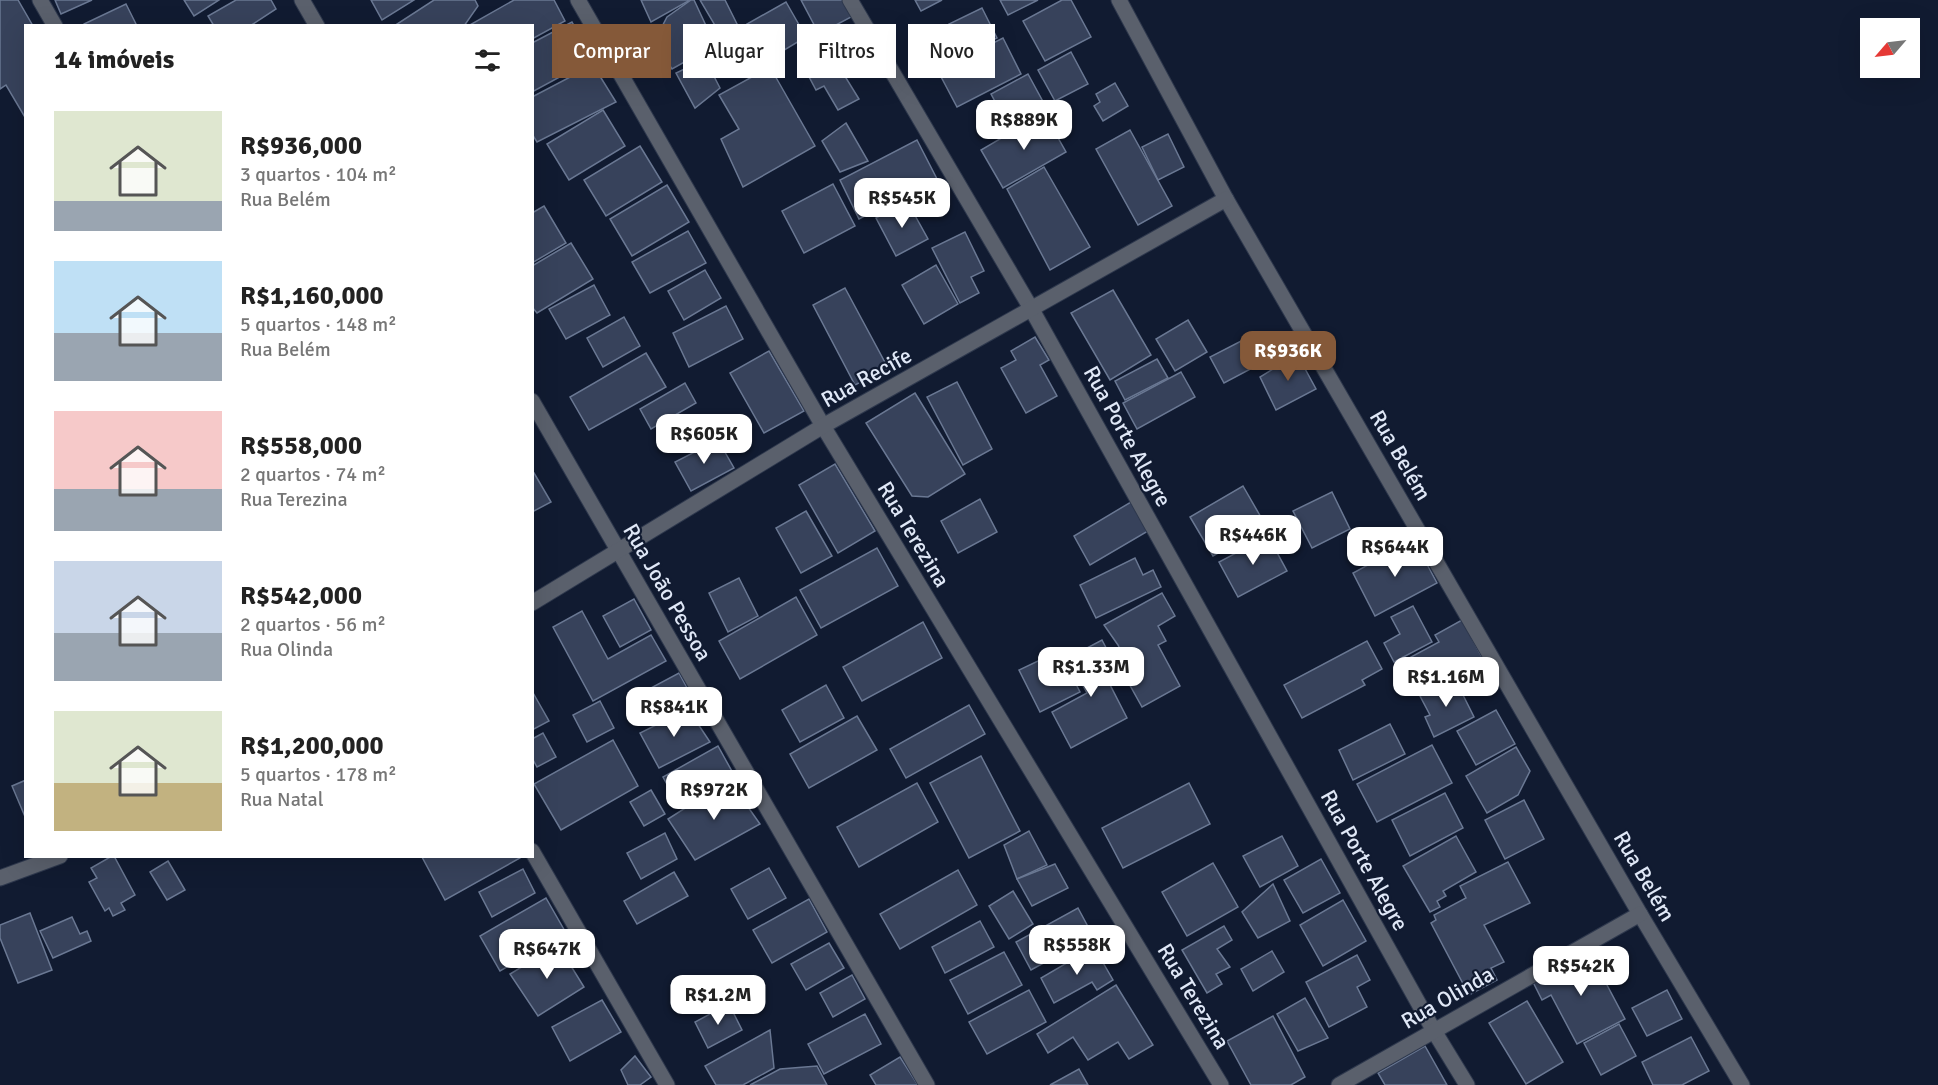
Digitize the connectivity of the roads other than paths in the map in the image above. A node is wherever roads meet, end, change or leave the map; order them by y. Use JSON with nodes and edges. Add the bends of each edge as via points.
{"nodes":[{"id":1,"x":40,"y":0,"type":"edge"},
{"id":2,"x":302,"y":0,"type":"edge"},
{"id":3,"x":578,"y":0,"type":"edge"},
{"id":4,"x":850,"y":0,"type":"edge"},
{"id":5,"x":1119,"y":0,"type":"edge"},
{"id":6,"x":54,"y":24,"type":"edge"},
{"id":7,"x":315,"y":24,"type":"edge"},
{"id":8,"x":1226,"y":199,"type":"junction"},
{"id":9,"x":1032,"y":310,"type":"junction"},
{"id":10,"x":534,"y":404,"type":"edge"},
{"id":11,"x":823,"y":426,"type":"junction"},
{"id":12,"x":619,"y":551,"type":"junction"},
{"id":13,"x":534,"y":602,"type":"edge"},
{"id":14,"x":534,"y":854,"type":"edge"},
{"id":15,"x":55,"y":858,"type":"edge"},
{"id":16,"x":0,"y":878,"type":"edge"},
{"id":17,"x":1640,"y":914,"type":"junction"},
{"id":18,"x":1434,"y":1031,"type":"junction"},
{"id":19,"x":667,"y":1085,"type":"edge"},
{"id":20,"x":927,"y":1085,"type":"edge"},
{"id":21,"x":1221,"y":1085,"type":"edge"},
{"id":22,"x":1339,"y":1085,"type":"edge"},
{"id":23,"x":1467,"y":1085,"type":"edge"},
{"id":24,"x":1742,"y":1085,"type":"edge"}],
"edges":[{"from":1,"to":6,"type":"street"},
{"from":2,"to":7,"type":"street"},
{"from":3,"to":11,"type":"street","name":"Rua Terezina"},
{"from":4,"to":9,"type":"street","name":"Rua Porte Alegre"},
{"from":5,"to":8,"type":"street","name":"Rua Belém"},
{"from":8,"to":9,"type":"street","name":"Rua Recife"},
{"from":8,"to":17,"type":"street","name":"Rua Belém"},
{"from":9,"to":11,"type":"street","name":"Rua Recife"},
{"from":9,"to":18,"type":"street","name":"Rua Porte Alegre"},
{"from":10,"to":12,"type":"street","name":"Rua João Pessoa"},
{"from":11,"to":12,"type":"street","name":"Rua Recife"},
{"from":11,"to":21,"type":"street","name":"Rua Terezina"},
{"from":12,"to":13,"type":"street","name":"Rua Recife"},
{"from":12,"to":20,"type":"street","name":"Rua João Pessoa"},
{"from":14,"to":19,"type":"street"},
{"from":15,"to":16,"type":"street"},
{"from":17,"to":18,"type":"street","name":"Rua Olinda"},
{"from":17,"to":24,"type":"street","name":"Rua Belém"},
{"from":18,"to":22,"type":"street","name":"Rua Olinda"},
{"from":18,"to":23,"type":"street","name":"Rua Porte Alegre"}]}
